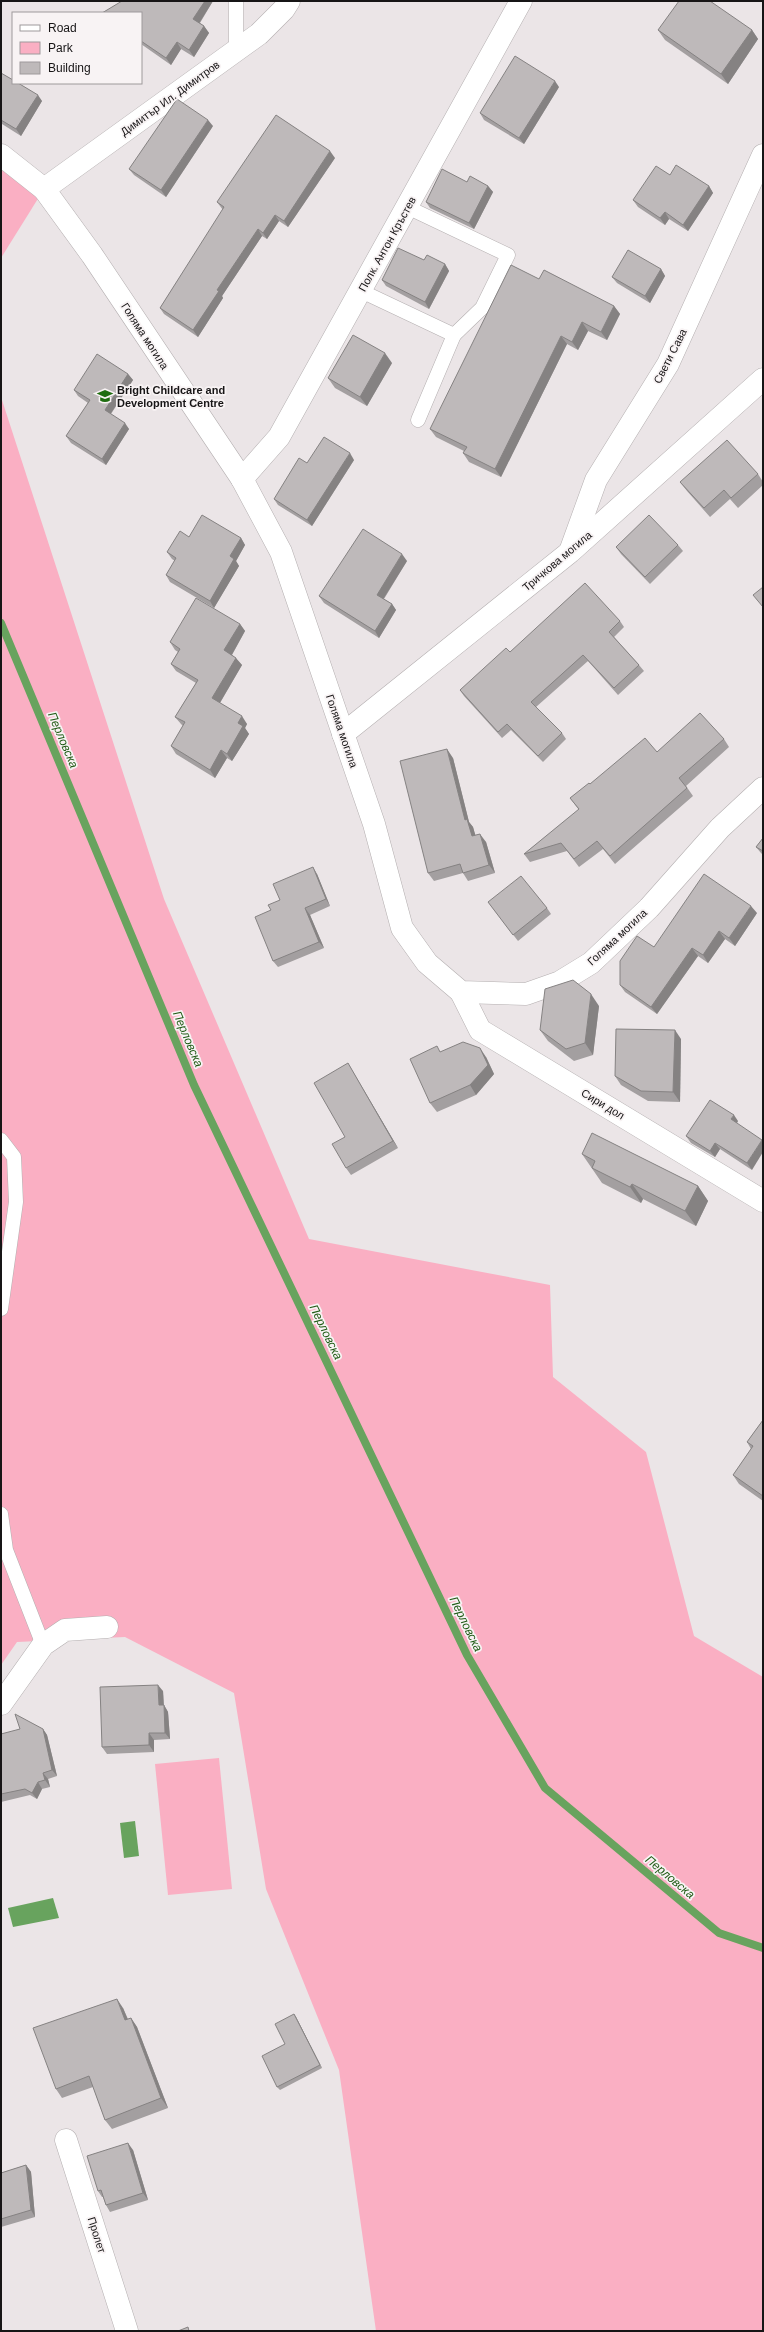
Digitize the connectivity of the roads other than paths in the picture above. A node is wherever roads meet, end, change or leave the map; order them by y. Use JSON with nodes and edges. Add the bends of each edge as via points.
{"nodes":[{"id":1,"x":236,"y":1,"type":"edge"},
{"id":2,"x":290,"y":1,"type":"edge"},
{"id":3,"x":521,"y":1,"type":"edge"},
{"id":4,"x":236,"y":51,"type":"junction"},
{"id":5,"x":1,"y":155,"type":"edge"},
{"id":6,"x":763,"y":155,"type":"edge"},
{"id":7,"x":44,"y":189,"type":"junction"},
{"id":8,"x":407,"y":207,"type":"junction"},
{"id":9,"x":361,"y":291,"type":"junction"},
{"id":10,"x":454,"y":335,"type":"junction"},
{"id":11,"x":763,"y":379,"type":"edge"},
{"id":12,"x":418,"y":420,"type":"dead end"},
{"id":13,"x":242,"y":479,"type":"junction"},
{"id":14,"x":570,"y":552,"type":"junction"},
{"id":15,"x":343,"y":734,"type":"junction"},
{"id":16,"x":763,"y":788,"type":"edge"},
{"id":17,"x":460,"y":992,"type":"junction"},
{"id":18,"x":1,"y":1140,"type":"edge"},
{"id":19,"x":763,"y":1201,"type":"edge"},
{"id":20,"x":1,"y":1309,"type":"edge"},
{"id":21,"x":1,"y":1514,"type":"edge"},
{"id":22,"x":107,"y":1627,"type":"dead end"},
{"id":23,"x":43,"y":1645,"type":"junction"},
{"id":24,"x":1,"y":1704,"type":"edge"},
{"id":25,"x":66,"y":2140,"type":"dead end"},
{"id":26,"x":127,"y":2331,"type":"edge"}],
"edges":[{"from":1,"to":4,"type":"lane"},
{"from":2,"to":4,"type":"street","name":"Димитър Ил. Димитров","via":[[259,34]]},
{"from":3,"to":8,"type":"street","name":"Полк. Антон Кръстев"},
{"from":4,"to":7,"type":"street","name":"Димитър Ил. Димитров"},
{"from":5,"to":7,"type":"street","name":"Голяма могила"},
{"from":6,"to":14,"type":"street","name":"Свети Сава","via":[[668,364],[596,480]]},
{"from":7,"to":13,"type":"street","name":"Голяма могила","via":[[92,255]]},
{"from":8,"to":9,"type":"street","name":"Полк. Антон Кръстев"},
{"from":8,"to":10,"type":"lane","via":[[508,255],[482,308]]},
{"from":9,"to":10,"type":"lane"},
{"from":9,"to":13,"type":"street","name":"Полк. Антон Кръстев","via":[[279,438]]},
{"from":10,"to":12,"type":"lane"},
{"from":11,"to":14,"type":"street","name":"Тричкова могила"},
{"from":13,"to":15,"type":"street","name":"Голяма могила","via":[[282,552]]},
{"from":14,"to":15,"type":"street","name":"Тричкова могила"},
{"from":15,"to":17,"type":"street","name":"Голяма могила","via":[[374,824],[402,928],[427,963]]},
{"from":16,"to":17,"type":"street","name":"Голяма могила","via":[[720,828],[649,908],[591,963],[560,982],[526,994]]},
{"from":17,"to":19,"type":"street","name":"Сири дол","via":[[480,1030]]},
{"from":18,"to":20,"type":"lane","via":[[14,1157],[16,1202]]},
{"from":21,"to":23,"type":"lane","via":[[6,1550]]},
{"from":22,"to":23,"type":"street","via":[[65,1630]]},
{"from":23,"to":24,"type":"street"},
{"from":25,"to":26,"type":"street","name":"Пролет"}]}
